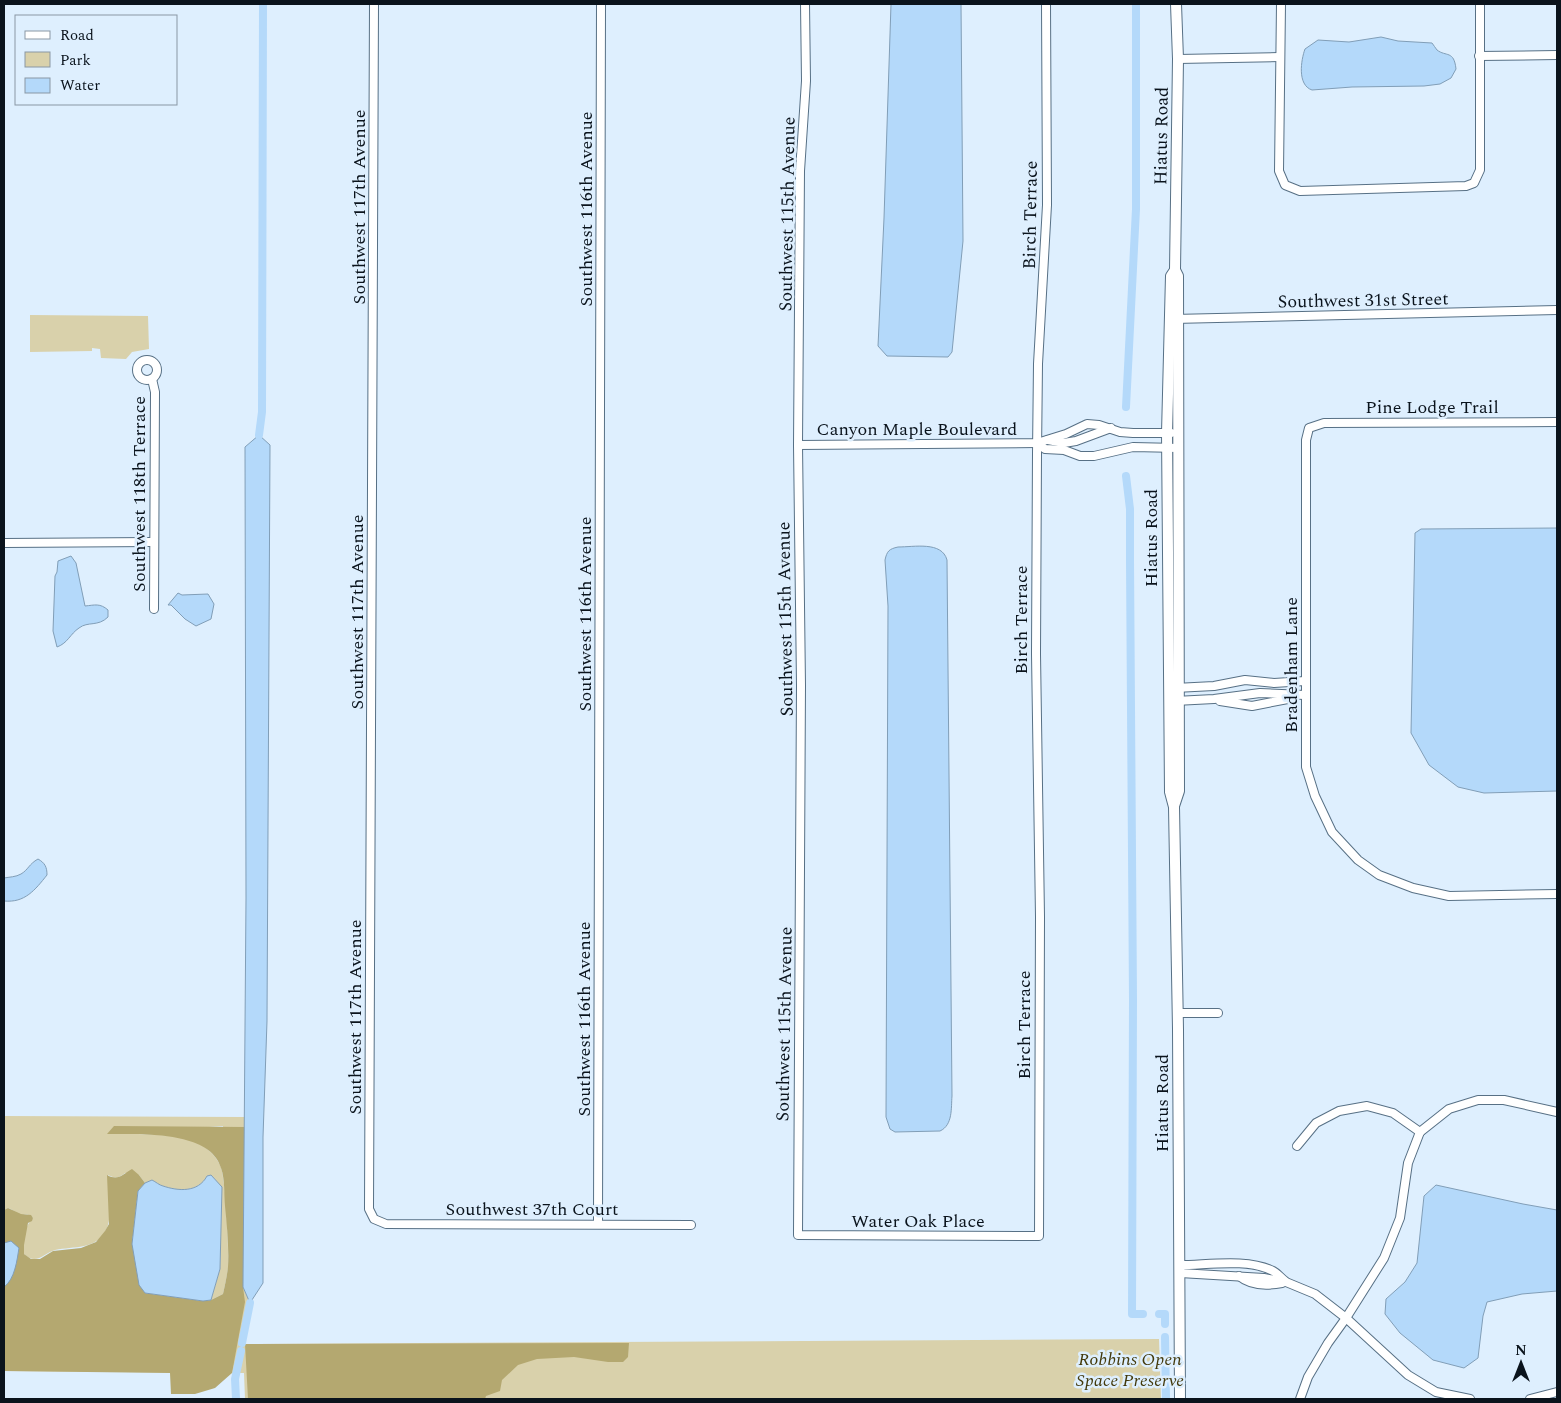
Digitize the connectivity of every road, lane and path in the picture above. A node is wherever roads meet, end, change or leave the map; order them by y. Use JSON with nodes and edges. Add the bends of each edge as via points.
{"nodes":[{"id":1,"x":374,"y":4,"type":"edge"},
{"id":2,"x":601,"y":4,"type":"edge"},
{"id":3,"x":805,"y":4,"type":"edge"},
{"id":4,"x":1046,"y":4,"type":"edge"},
{"id":5,"x":1176,"y":4,"type":"edge"},
{"id":6,"x":1281,"y":4,"type":"edge"},
{"id":7,"x":1480,"y":4,"type":"edge"},
{"id":8,"x":1557,"y":55,"type":"edge"},
{"id":9,"x":1479,"y":56,"type":"junction"},
{"id":10,"x":1279,"y":57,"type":"junction"},
{"id":11,"x":1178,"y":59,"type":"junction"},
{"id":12,"x":1557,"y":310,"type":"edge"},
{"id":13,"x":1173,"y":319,"type":"junction"},
{"id":14,"x":152,"y":379,"type":"dead end"},
{"id":15,"x":1557,"y":422,"type":"edge"},
{"id":16,"x":1111,"y":428,"type":"junction"},
{"id":17,"x":1309,"y":428,"type":"joint"},
{"id":18,"x":1167,"y":433,"type":"junction"},
{"id":19,"x":1178,"y":433,"type":"junction"},
{"id":20,"x":1048,"y":440,"type":"junction"},
{"id":21,"x":1076,"y":441,"type":"junction"},
{"id":22,"x":1037,"y":443,"type":"junction"},
{"id":23,"x":798,"y":445,"type":"junction"},
{"id":24,"x":1172,"y":448,"type":"junction"},
{"id":25,"x":1080,"y":456,"type":"junction"},
{"id":26,"x":4,"y":542,"type":"edge"},
{"id":27,"x":153,"y":542,"type":"junction"},
{"id":28,"x":154,"y":609,"type":"dead end"},
{"id":29,"x":1257,"y":681,"type":"junction"},
{"id":30,"x":1305,"y":682,"type":"junction"},
{"id":31,"x":1173,"y":688,"type":"junction"},
{"id":32,"x":1257,"y":693,"type":"junction"},
{"id":33,"x":1305,"y":696,"type":"junction"},
{"id":34,"x":1214,"y":699,"type":"junction"},
{"id":35,"x":1173,"y":701,"type":"junction"},
{"id":36,"x":1259,"y":704,"type":"junction"},
{"id":37,"x":1557,"y":894,"type":"edge"},
{"id":38,"x":1218,"y":1013,"type":"dead end"},
{"id":39,"x":1178,"y":1014,"type":"junction"},
{"id":40,"x":1557,"y":1112,"type":"edge"},
{"id":41,"x":1420,"y":1132,"type":"junction"},
{"id":42,"x":1296,"y":1146,"type":"dead end"},
{"id":43,"x":374,"y":1218,"type":"joint"},
{"id":44,"x":598,"y":1224,"type":"junction"},
{"id":45,"x":691,"y":1225,"type":"dead end"},
{"id":46,"x":798,"y":1235,"type":"joint"},
{"id":47,"x":1039,"y":1236,"type":"joint"},
{"id":48,"x":1180,"y":1269,"type":"junction"},
{"id":49,"x":1286,"y":1282,"type":"junction"},
{"id":50,"x":1346,"y":1318,"type":"junction"},
{"id":51,"x":1557,"y":1392,"type":"edge"},
{"id":52,"x":1180,"y":1399,"type":"edge"},
{"id":53,"x":1300,"y":1399,"type":"edge"},
{"id":54,"x":1470,"y":1399,"type":"edge"},
{"id":55,"x":1530,"y":1399,"type":"edge"}],
"edges":[{"from":1,"to":43,"type":"street","name":"Southwest 117th Avenue","via":[[369,1200],[369,1210]]},
{"from":2,"to":44,"type":"street","name":"Southwest 116th Avenue"},
{"from":3,"to":23,"type":"street","name":"Southwest 115th Avenue"},
{"from":4,"to":22,"type":"street","name":"Birch Terrace","via":[[1047,205]]},
{"from":5,"to":11,"type":"street","name":"Hiatus Road"},
{"from":6,"to":10,"type":"street"},
{"from":7,"to":9,"type":"street"},
{"from":8,"to":9,"type":"street"},
{"from":9,"to":10,"type":"street","via":[[1480,170],[1474,183],[1466,186],[1300,191],[1285,185],[1279,171]]},
{"from":10,"to":11,"type":"street"},
{"from":11,"to":13,"type":"street","name":"Hiatus Road","via":[[1175,270],[1171,276]]},
{"from":12,"to":13,"type":"street","name":"Southwest 31st Street"},
{"from":13,"to":18,"type":"street","name":"Hiatus Road"},
{"from":13,"to":19,"type":"street","name":"Hiatus Road"},
{"from":14,"to":27,"type":"street","name":"Southwest 118th Terrace","via":[[155,392]]},
{"from":15,"to":17,"type":"street","name":"Pine Lodge Trail","via":[[1324,423]]},
{"from":16,"to":18,"type":"street","name":"Canyon Maple Boulevard","via":[[1120,432]]},
{"from":16,"to":20,"type":"street","name":"Canyon Maple Boulevard","via":[[1087,424]]},
{"from":16,"to":21,"type":"street","name":"Canyon Maple Boulevard"},
{"from":17,"to":30,"type":"street","name":"Bradenham Lane","via":[[1306,440]]},
{"from":18,"to":19,"type":"street","name":"Canyon Maple Boulevard"},
{"from":18,"to":24,"type":"street","name":"Hiatus Road"},
{"from":19,"to":24,"type":"street","name":"Hiatus Road"},
{"from":20,"to":21,"type":"street","name":"Canyon Maple Boulevard"},
{"from":20,"to":22,"type":"street","name":"Canyon Maple Boulevard"},
{"from":21,"to":25,"type":"street"},
{"from":22,"to":23,"type":"street","name":"Canyon Maple Boulevard"},
{"from":22,"to":25,"type":"street","name":"Canyon Maple Boulevard","via":[[1045,449],[1064,450]]},
{"from":22,"to":47,"type":"street","name":"Birch Terrace"},
{"from":23,"to":46,"type":"street","name":"Southwest 115th Avenue","via":[[801,704]]},
{"from":24,"to":25,"type":"street","name":"Canyon Maple Boulevard","via":[[1133,447]]},
{"from":24,"to":31,"type":"street","name":"Hiatus Road"},
{"from":26,"to":27,"type":"street"},
{"from":27,"to":28,"type":"street","name":"Southwest 118th Terrace"},
{"from":29,"to":30,"type":"street"},
{"from":29,"to":31,"type":"street"},
{"from":29,"to":32,"type":"street"},
{"from":30,"to":33,"type":"street","name":"Bradenham Lane"},
{"from":31,"to":35,"type":"street","name":"Hiatus Road"},
{"from":32,"to":33,"type":"street"},
{"from":32,"to":34,"type":"street"},
{"from":32,"to":36,"type":"street"},
{"from":33,"to":36,"type":"street"},
{"from":33,"to":37,"type":"street","name":"Bradenham Lane","via":[[1306,767],[1315,796],[1332,832],[1358,860],[1379,875],[1413,888],[1449,896]]},
{"from":34,"to":35,"type":"street"},
{"from":34,"to":36,"type":"street","via":[[1252,706]]},
{"from":35,"to":39,"type":"street","name":"Hiatus Road","via":[[1170,792],[1174,807]]},
{"from":38,"to":39,"type":"street"},
{"from":39,"to":48,"type":"street","name":"Hiatus Road"},
{"from":40,"to":41,"type":"street","via":[[1504,1100],[1478,1100],[1449,1109]]},
{"from":41,"to":42,"type":"street","via":[[1393,1113],[1367,1106],[1339,1111],[1316,1123]]},
{"from":41,"to":50,"type":"street","via":[[1408,1163],[1397,1226],[1384,1258]]},
{"from":43,"to":44,"type":"street","name":"Southwest 37th Court","via":[[386,1224]]},
{"from":44,"to":45,"type":"street","name":"Southwest 37th Court"},
{"from":46,"to":47,"type":"street","name":"Water Oak Place"},
{"from":48,"to":49,"type":"street"},
{"from":48,"to":49,"type":"street","via":[[1235,1264],[1258,1266],[1274,1271]]},
{"from":48,"to":52,"type":"street","name":"Hiatus Road"},
{"from":49,"to":50,"type":"street","via":[[1315,1294]]},
{"from":50,"to":53,"type":"street","via":[[1308,1377]]},
{"from":50,"to":54,"type":"street","via":[[1408,1375],[1436,1392]]},
{"from":51,"to":55,"type":"street"}]}
